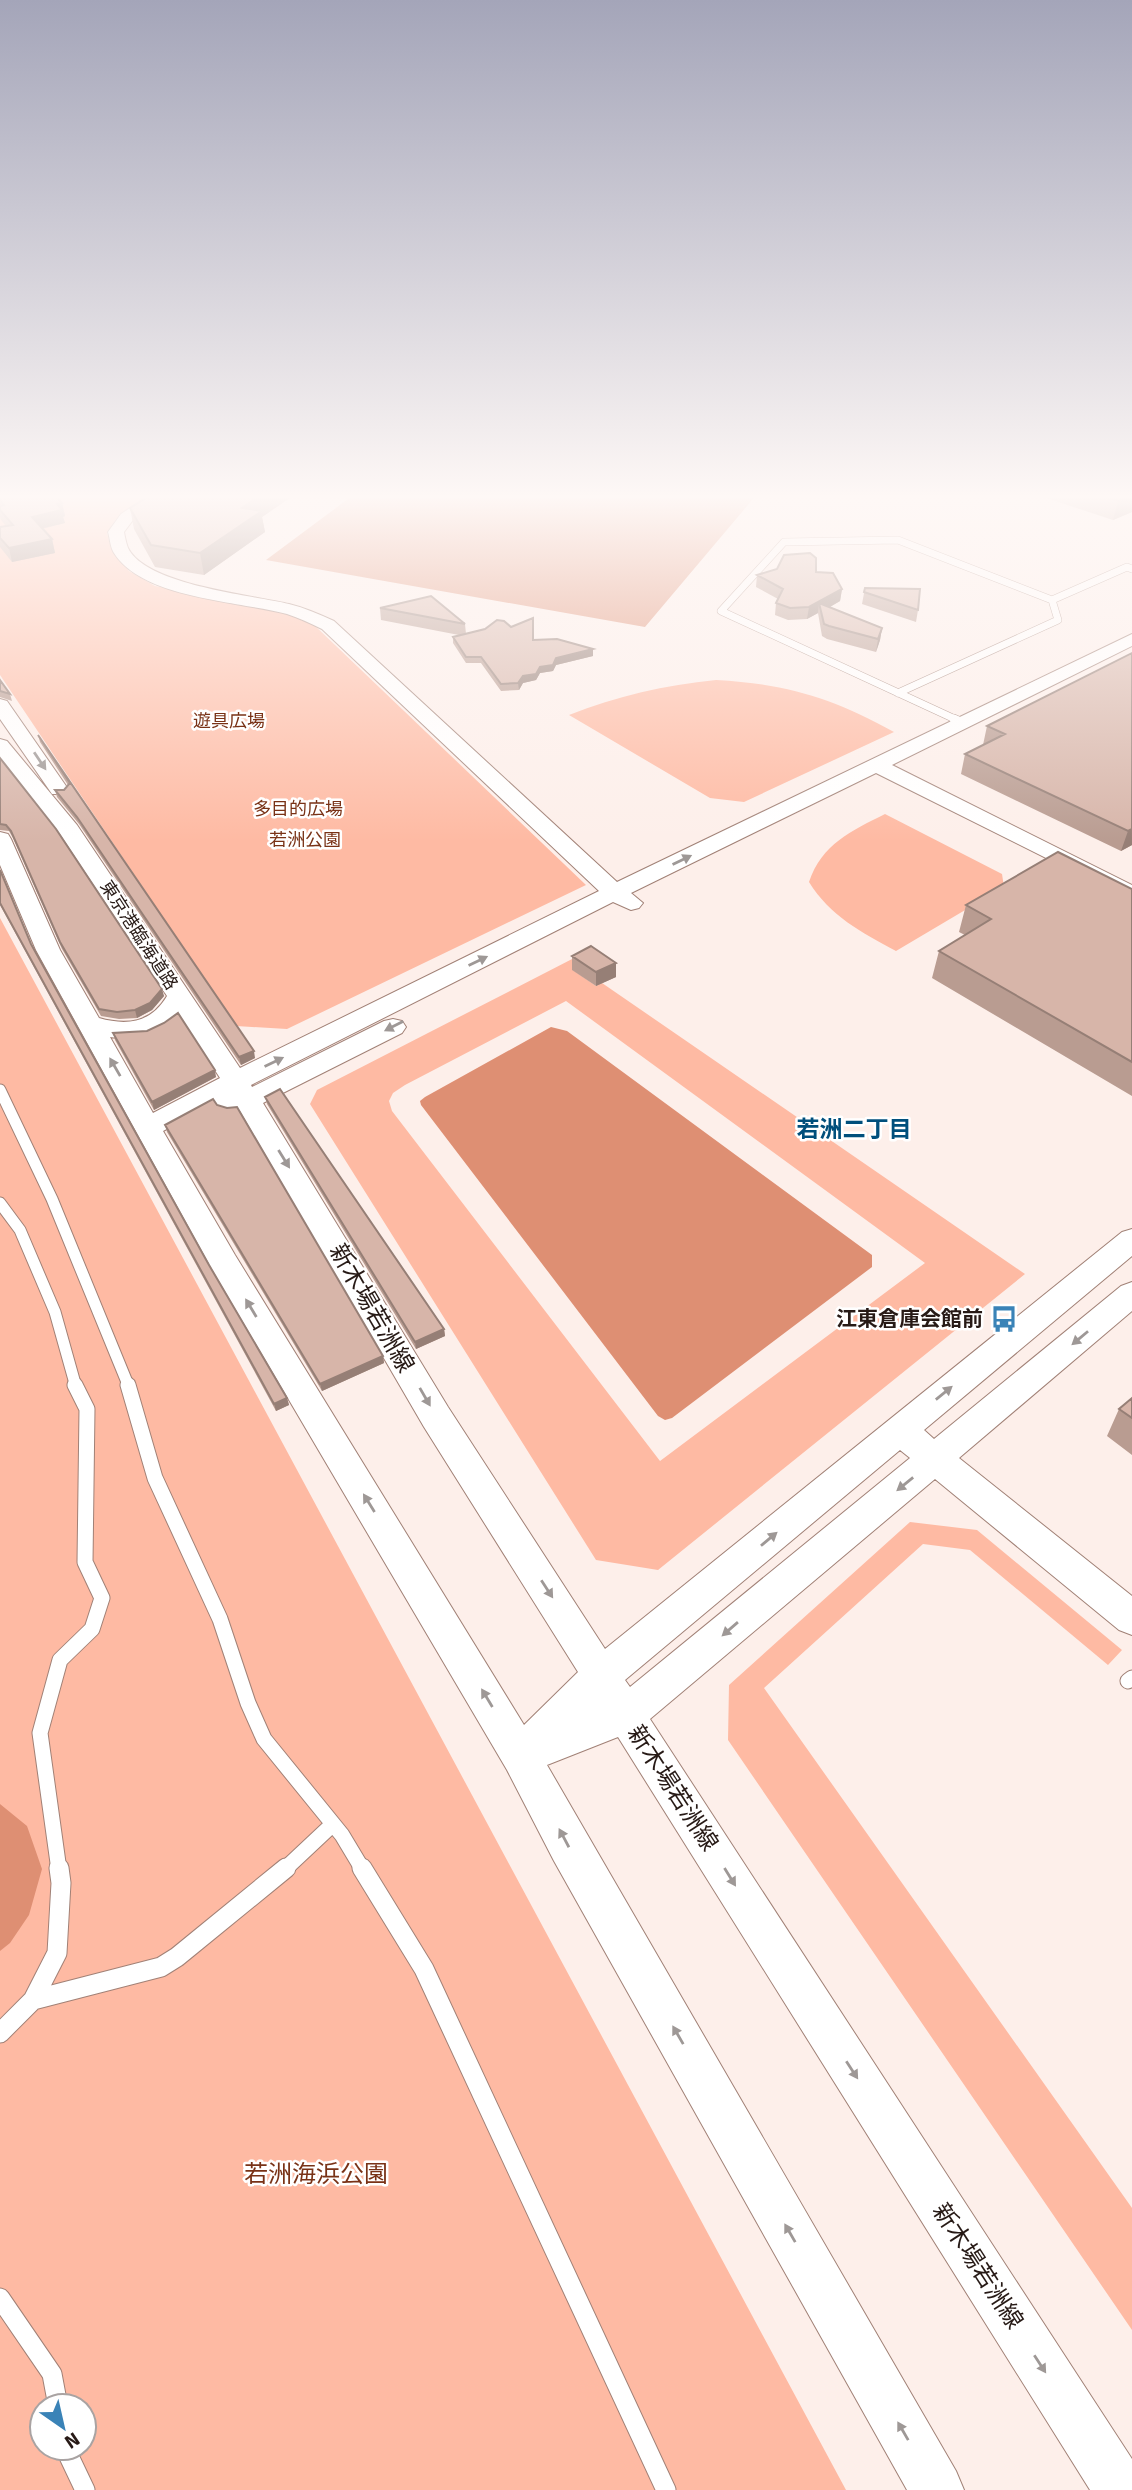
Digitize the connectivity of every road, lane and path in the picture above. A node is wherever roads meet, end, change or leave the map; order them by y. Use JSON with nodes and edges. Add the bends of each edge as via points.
{"nodes":[{"id":1,"x":285,"y":609,"type":"edge"},
{"id":2,"x":723,"y":609,"type":"edge"},
{"id":3,"x":1055,"y":609,"type":"edge"},
{"id":4,"x":1132,"y":639,"type":"edge"},
{"id":5,"x":1132,"y":652,"type":"edge"},
{"id":6,"x":898,"y":693,"type":"junction"},
{"id":7,"x":0,"y":705,"type":"edge"},
{"id":8,"x":963,"y":723,"type":"junction"},
{"id":9,"x":0,"y":745,"type":"edge"},
{"id":10,"x":893,"y":765,"type":"junction"},
{"id":11,"x":0,"y":839,"type":"edge"},
{"id":12,"x":1132,"y":876,"type":"edge"},
{"id":13,"x":0,"y":877,"type":"edge"},
{"id":14,"x":1132,"y":894,"type":"edge"},
{"id":15,"x":625,"y":899,"type":"junction"},
{"id":16,"x":129,"y":920,"type":"junction"},
{"id":17,"x":48,"y":950,"type":"junction"},
{"id":18,"x":179,"y":997,"type":"junction"},
{"id":19,"x":91,"y":1024,"type":"junction"},
{"id":20,"x":0,"y":1090,"type":"edge"},
{"id":21,"x":241,"y":1090,"type":"junction"},
{"id":22,"x":148,"y":1127,"type":"junction"},
{"id":23,"x":0,"y":1203,"type":"edge"},
{"id":24,"x":1132,"y":1240,"type":"edge"},
{"id":25,"x":1132,"y":1294,"type":"edge"},
{"id":26,"x":899,"y":1430,"type":"junction"},
{"id":27,"x":936,"y":1459,"type":"junction"},
{"id":28,"x":1132,"y":1618,"type":"edge"},
{"id":29,"x":602,"y":1675,"type":"junction"},
{"id":30,"x":626,"y":1715,"type":"junction"},
{"id":31,"x":521,"y":1756,"type":"junction"},
{"id":32,"x":333,"y":1824,"type":"junction"},
{"id":33,"x":33,"y":2000,"type":"junction"},
{"id":34,"x":0,"y":2034,"type":"edge"},
{"id":35,"x":0,"y":2298,"type":"edge"},
{"id":36,"x":55,"y":2392,"type":"edge"},
{"id":37,"x":72,"y":2462,"type":"edge"},
{"id":38,"x":85,"y":2490,"type":"edge"},
{"id":39,"x":666,"y":2490,"type":"edge"},
{"id":40,"x":937,"y":2490,"type":"edge"},
{"id":41,"x":1121,"y":2490,"type":"edge"}],
"edges":[{"from":1,"to":15,"type":"street","via":[[328,625]]},
{"from":2,"to":6,"type":"lane"},
{"from":3,"to":6,"type":"lane","via":[[1058,620]]},
{"from":4,"to":8,"type":"street"},
{"from":5,"to":10,"type":"street"},
{"from":6,"to":8,"type":"lane"},
{"from":7,"to":16,"type":"street","one_way":true,"via":[[57,786]]},
{"from":8,"to":10,"type":"street"},
{"from":9,"to":16,"type":"street","name":"東京港臨海道路","via":[[39,792]]},
{"from":10,"to":12,"type":"street"},
{"from":10,"to":14,"type":"street"},
{"from":10,"to":15,"type":"street"},
{"from":11,"to":17,"type":"street"},
{"from":13,"to":17,"type":"street"},
{"from":15,"to":21,"type":"street"},
{"from":16,"to":18,"type":"street","name":"東京港臨海道路"},
{"from":17,"to":19,"type":"street"},
{"from":18,"to":19,"type":"street","via":[[156,1025],[116,1031]]},
{"from":18,"to":21,"type":"street","name":"東京港臨海道路"},
{"from":22,"to":19,"type":"street","one_way":true},
{"from":20,"to":32,"type":"lane","via":[[111,1340],[155,1478],[220,1619],[264,1739]]},
{"from":21,"to":22,"type":"street"},
{"from":21,"to":29,"type":"street","name":"新木場若洲線","one_way":true,"via":[[436,1417]]},
{"from":31,"to":22,"type":"street","one_way":true,"via":[[286,1368]]},
{"from":23,"to":33,"type":"lane","via":[[20,1230],[55,1312],[72,1378],[87,1409],[85,1562],[102,1598],[92,1629],[60,1660],[40,1733],[61,1883],[57,1953]]},
{"from":26,"to":24,"type":"street","one_way":true},
{"from":25,"to":27,"type":"street","one_way":true},
{"from":26,"to":27,"type":"street"},
{"from":29,"to":26,"type":"street","one_way":true},
{"from":27,"to":28,"type":"street"},
{"from":27,"to":30,"type":"street","one_way":true},
{"from":29,"to":30,"type":"street","name":"新木場若洲線"},
{"from":29,"to":31,"type":"street"},
{"from":30,"to":31,"type":"street"},
{"from":30,"to":41,"type":"street","name":"新木場若洲線","one_way":true},
{"from":40,"to":31,"type":"street","one_way":true},
{"from":32,"to":33,"type":"lane","via":[[177,1957],[161,1966]]},
{"from":32,"to":39,"type":"lane","via":[[424,1969]]},
{"from":33,"to":34,"type":"lane"},
{"from":35,"to":36,"type":"lane","via":[[52,2374]]},
{"from":37,"to":38,"type":"lane"}]}
